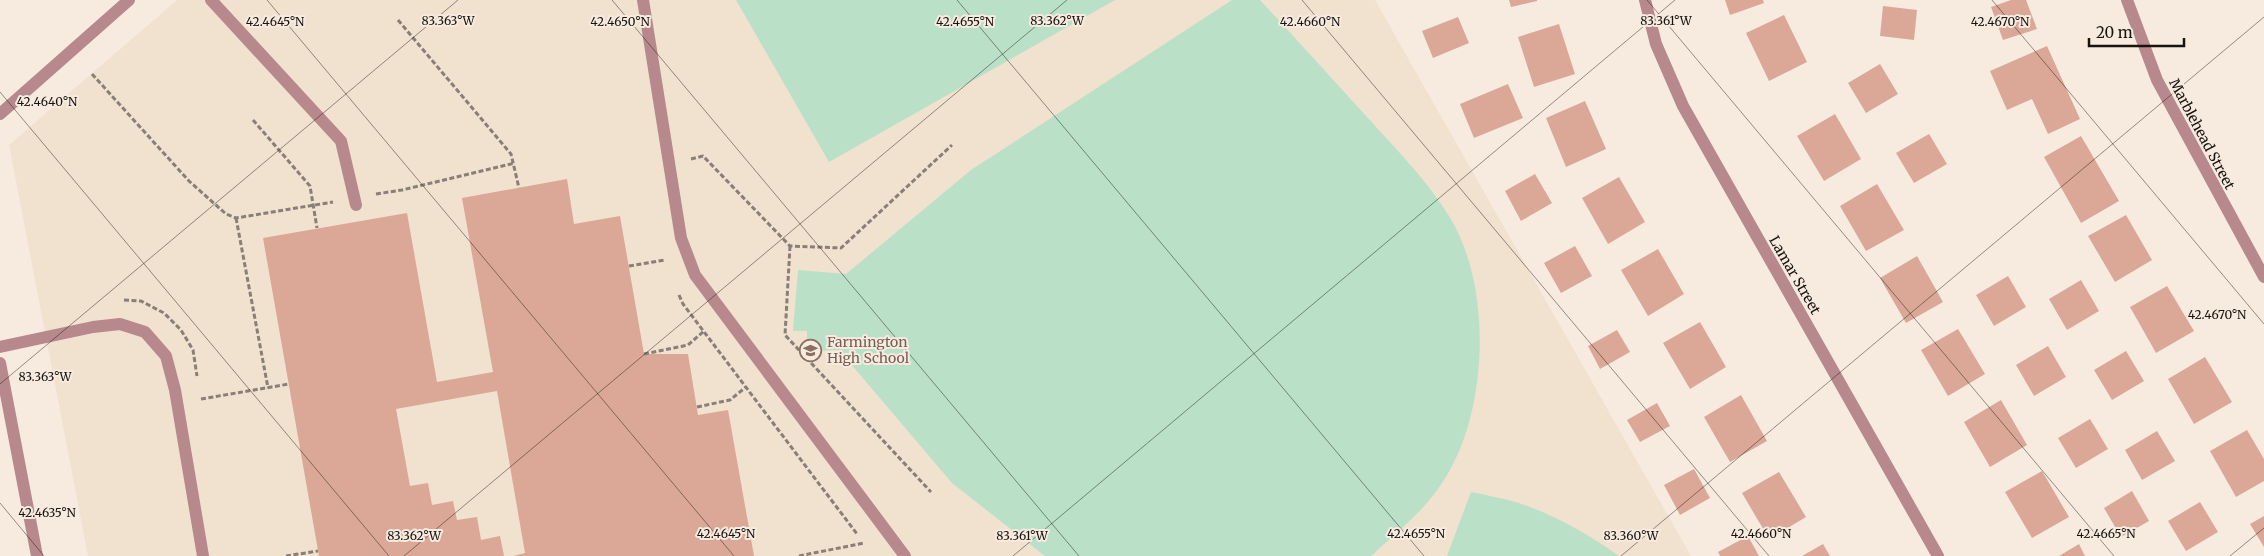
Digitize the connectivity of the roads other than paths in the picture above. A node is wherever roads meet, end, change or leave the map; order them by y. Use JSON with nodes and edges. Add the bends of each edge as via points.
{"nodes":[{"id":1,"x":129,"y":0,"type":"edge"},
{"id":2,"x":211,"y":0,"type":"edge"},
{"id":3,"x":643,"y":0,"type":"edge"},
{"id":4,"x":1645,"y":0,"type":"edge"},
{"id":5,"x":2127,"y":0,"type":"edge"},
{"id":6,"x":0,"y":114,"type":"edge"},
{"id":7,"x":356,"y":205,"type":"dead end"},
{"id":8,"x":2264,"y":277,"type":"edge"},
{"id":9,"x":0,"y":347,"type":"edge"},
{"id":10,"x":0,"y":363,"type":"edge"},
{"id":11,"x":37,"y":556,"type":"edge"},
{"id":12,"x":203,"y":556,"type":"edge"},
{"id":13,"x":905,"y":556,"type":"edge"},
{"id":14,"x":1938,"y":556,"type":"edge"}],
"edges":[{"from":1,"to":6,"type":"street"},
{"from":2,"to":7,"type":"street","via":[[341,141]]},
{"from":3,"to":13,"type":"street","via":[[681,238],[694,276]]},
{"from":4,"to":14,"type":"street","name":"Lamar Street","via":[[1656,44],[1683,106]]},
{"from":5,"to":8,"type":"street","name":"Marblehead Street","via":[[2157,80]]},
{"from":9,"to":12,"type":"street","via":[[120,324],[145,332],[166,356],[175,390]]},
{"from":10,"to":11,"type":"street"}]}
